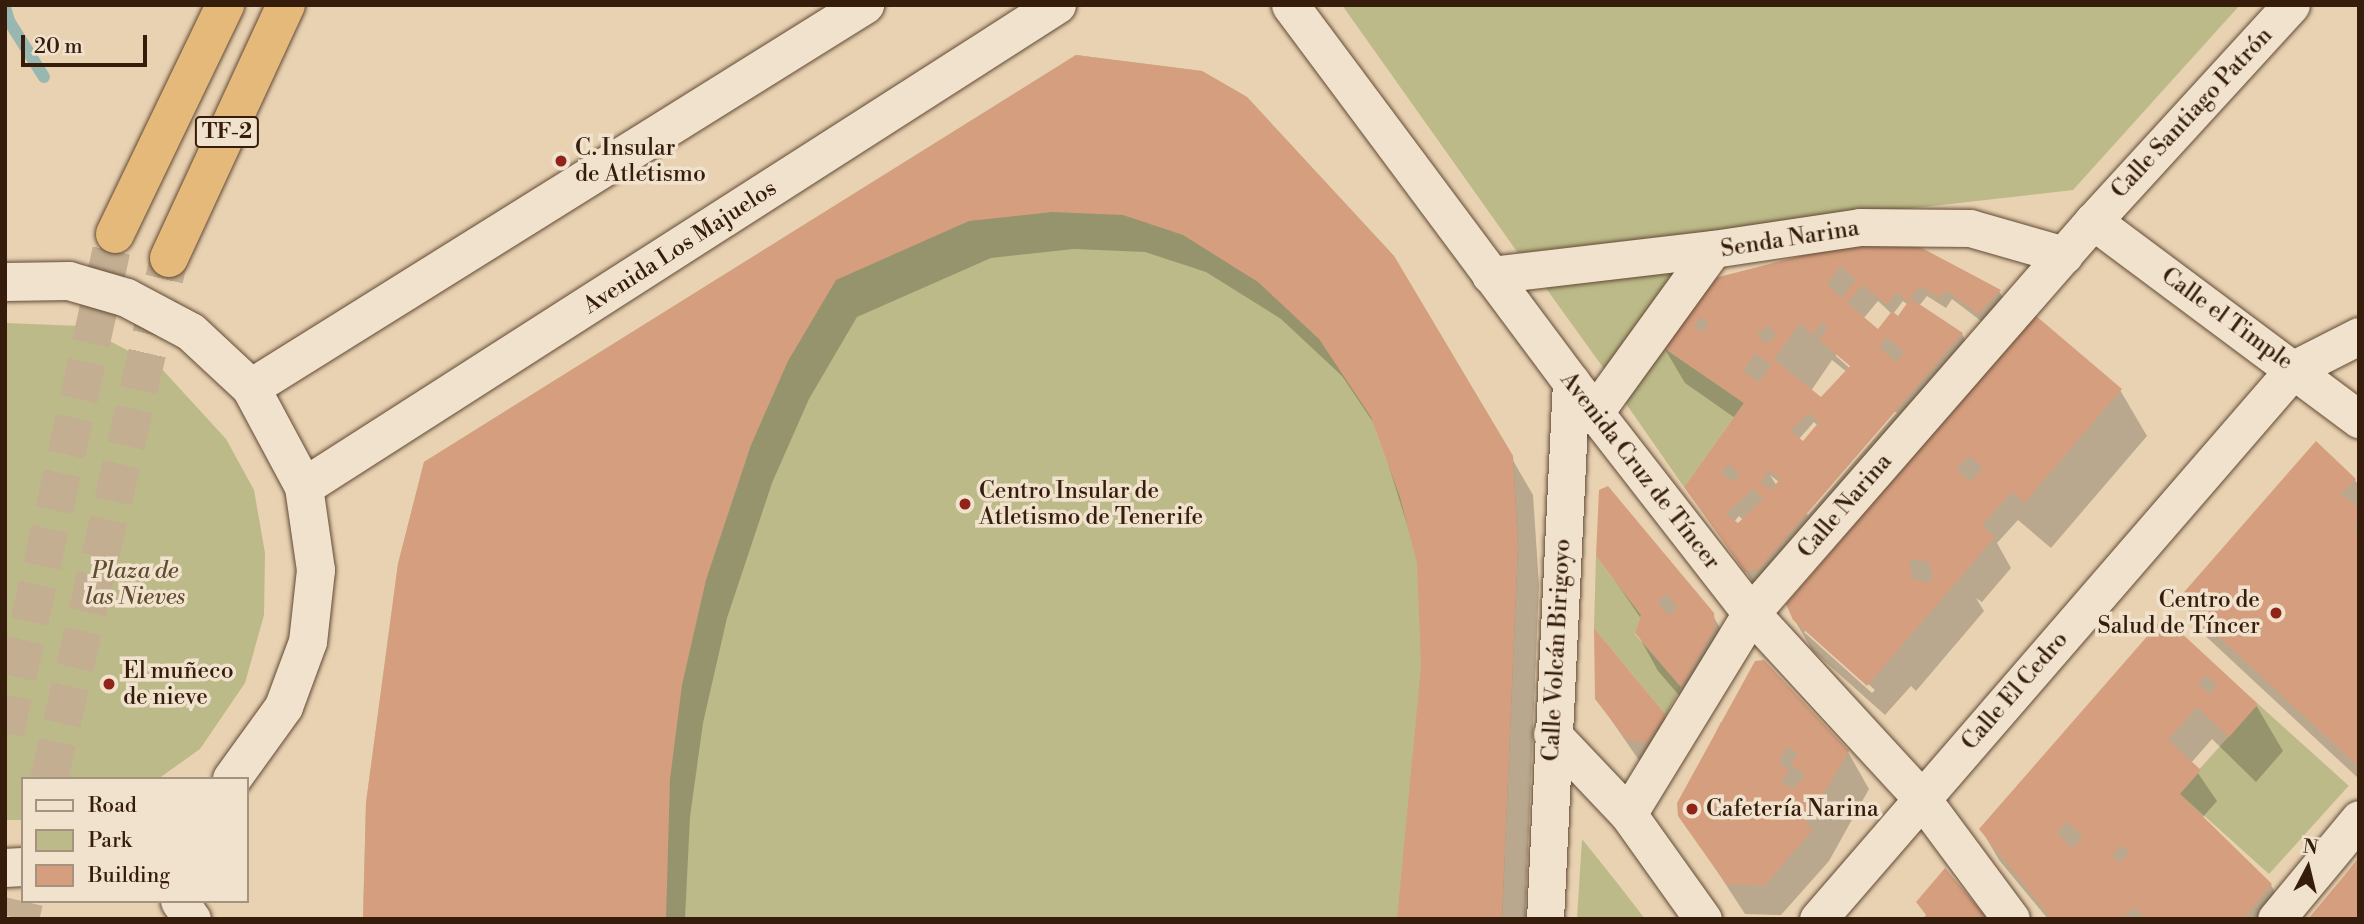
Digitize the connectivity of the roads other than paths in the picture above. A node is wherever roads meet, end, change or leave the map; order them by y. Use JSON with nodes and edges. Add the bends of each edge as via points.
{"nodes":[{"id":1,"x":225,"y":5,"type":"edge"},
{"id":2,"x":286,"y":5,"type":"edge"},
{"id":3,"x":865,"y":5,"type":"edge"},
{"id":4,"x":1057,"y":5,"type":"edge"},
{"id":5,"x":1290,"y":5,"type":"edge"},
{"id":6,"x":2291,"y":5,"type":"edge"},
{"id":7,"x":2093,"y":221,"type":"junction"},
{"id":8,"x":115,"y":234,"type":"tunnel mouth"},
{"id":9,"x":1713,"y":249,"type":"junction"},
{"id":10,"x":2064,"y":255,"type":"junction"},
{"id":11,"x":169,"y":258,"type":"tunnel mouth"},
{"id":12,"x":1490,"y":275,"type":"junction"},
{"id":13,"x":5,"y":282,"type":"edge"},
{"id":14,"x":2359,"y":336,"type":"edge"},
{"id":15,"x":2294,"y":369,"type":"junction"},
{"id":16,"x":1571,"y":382,"type":"junction"},
{"id":17,"x":251,"y":388,"type":"junction"},
{"id":18,"x":1595,"y":412,"type":"junction"},
{"id":19,"x":2359,"y":419,"type":"edge"},
{"id":20,"x":304,"y":487,"type":"junction"},
{"id":21,"x":1751,"y":613,"type":"junction"},
{"id":22,"x":1552,"y":734,"type":"junction"},
{"id":23,"x":233,"y":777,"type":"edge"},
{"id":24,"x":1922,"y":799,"type":"junction"},
{"id":25,"x":1628,"y":814,"type":"junction"},
{"id":26,"x":2359,"y":819,"type":"edge"},
{"id":27,"x":180,"y":903,"type":"edge"},
{"id":28,"x":192,"y":919,"type":"edge"},
{"id":29,"x":1545,"y":919,"type":"edge"},
{"id":30,"x":1703,"y":919,"type":"edge"},
{"id":31,"x":1818,"y":919,"type":"edge"},
{"id":32,"x":2011,"y":919,"type":"edge"},
{"id":33,"x":2276,"y":919,"type":"edge"}],
"edges":[{"from":1,"to":8,"type":"highway","number":"TF-2"},
{"from":2,"to":11,"type":"highway","number":"TF-2"},
{"from":3,"to":17,"type":"street"},
{"from":4,"to":20,"type":"street","name":"Avenida Los Majuelos"},
{"from":5,"to":12,"type":"street","name":"Avenida Cruz de Tíncer"},
{"from":6,"to":7,"type":"street","name":"Calle Santiago Patrón"},
{"from":7,"to":10,"type":"street","name":"Calle Narina"},
{"from":7,"to":15,"type":"street","name":"Calle el Timple"},
{"from":9,"to":10,"type":"street","name":"Senda Narina","via":[[1860,227],[1970,228]]},
{"from":9,"to":12,"type":"street"},
{"from":9,"to":18,"type":"street","name":"Senda Narina"},
{"from":10,"to":21,"type":"street","name":"Calle Narina"},
{"from":12,"to":16,"type":"street","name":"Avenida Cruz de Tíncer"},
{"from":13,"to":17,"type":"street","via":[[69,281],[127,298],[191,332]]},
{"from":14,"to":15,"type":"street"},
{"from":15,"to":19,"type":"street","name":"Calle el Timple"},
{"from":15,"to":24,"type":"street","name":"Calle El Cedro"},
{"from":16,"to":18,"type":"street","name":"Avenida Cruz de Tíncer"},
{"from":16,"to":22,"type":"street","name":"Calle Volcán Birigoyo"},
{"from":17,"to":20,"type":"street"},
{"from":18,"to":21,"type":"street","name":"Avenida Cruz de Tíncer"},
{"from":20,"to":23,"type":"street","via":[[316,570],[308,642],[284,707]]},
{"from":21,"to":24,"type":"street","name":"Avenida Cruz de Tíncer"},
{"from":21,"to":25,"type":"street","name":"Calle Narina"},
{"from":22,"to":25,"type":"street"},
{"from":22,"to":29,"type":"street","name":"Calle Volcán Birigoyo"},
{"from":24,"to":31,"type":"street","name":"Calle El Cedro"},
{"from":24,"to":32,"type":"street","name":"Avenida Cruz de Tíncer"},
{"from":25,"to":30,"type":"street"},
{"from":26,"to":33,"type":"street"},
{"from":27,"to":28,"type":"street"}]}
